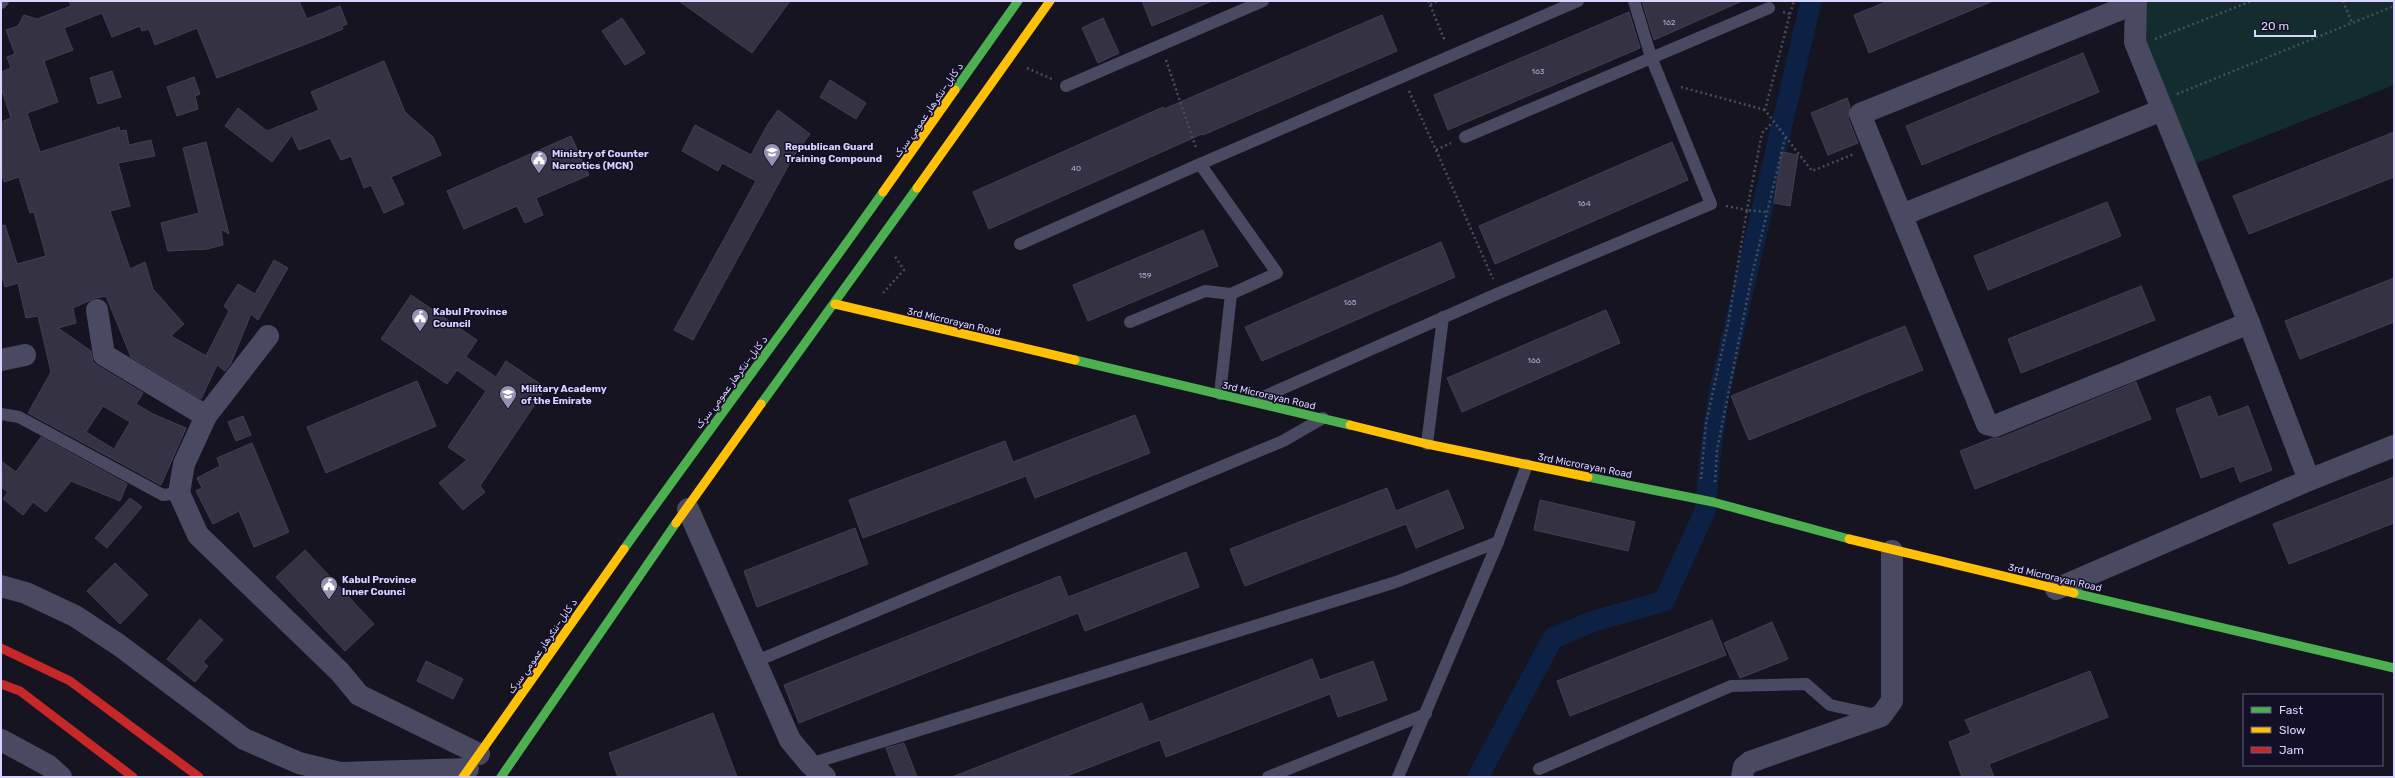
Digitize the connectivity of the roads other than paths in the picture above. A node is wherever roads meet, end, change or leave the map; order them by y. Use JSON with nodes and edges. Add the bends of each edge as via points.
{"nodes":[{"id":1,"x":1018,"y":1,"type":"edge"},
{"id":2,"x":1050,"y":1,"type":"edge"},
{"id":3,"x":1263,"y":1,"type":"edge"},
{"id":4,"x":1578,"y":1,"type":"edge"},
{"id":5,"x":1634,"y":1,"type":"edge"},
{"id":6,"x":2136,"y":2,"type":"edge"},
{"id":7,"x":1769,"y":8,"type":"road end"},
{"id":8,"x":1651,"y":57,"type":"junction"},
{"id":9,"x":1066,"y":86,"type":"road end"},
{"id":10,"x":2167,"y":103,"type":"junction"},
{"id":11,"x":1464,"y":137,"type":"road end"},
{"id":12,"x":1200,"y":164,"type":"junction"},
{"id":13,"x":1902,"y":215,"type":"junction"},
{"id":14,"x":1020,"y":244,"type":"dead end"},
{"id":15,"x":1231,"y":294,"type":"junction"},
{"id":16,"x":836,"y":304,"type":"junction"},
{"id":17,"x":97,"y":310,"type":"dead end"},
{"id":18,"x":1444,"y":317,"type":"junction"},
{"id":19,"x":1130,"y":322,"type":"dead end"},
{"id":20,"x":2249,"y":323,"type":"junction"},
{"id":21,"x":268,"y":336,"type":"dead end"},
{"id":22,"x":25,"y":355,"type":"dead end"},
{"id":23,"x":1,"y":360,"type":"edge"},
{"id":24,"x":1220,"y":394,"type":"junction"},
{"id":25,"x":1253,"y":401,"type":"junction"},
{"id":26,"x":1,"y":414,"type":"edge"},
{"id":27,"x":206,"y":416,"type":"junction"},
{"id":28,"x":1322,"y":418,"type":"junction"},
{"id":29,"x":1427,"y":444,"type":"junction"},
{"id":30,"x":2394,"y":446,"type":"edge"},
{"id":31,"x":1527,"y":465,"type":"junction"},
{"id":32,"x":2309,"y":480,"type":"junction"},
{"id":33,"x":180,"y":493,"type":"junction"},
{"id":34,"x":688,"y":509,"type":"junction"},
{"id":35,"x":1498,"y":542,"type":"junction"},
{"id":36,"x":1892,"y":551,"type":"junction"},
{"id":37,"x":1,"y":586,"type":"edge"},
{"id":38,"x":2056,"y":589,"type":"junction"},
{"id":39,"x":1,"y":648,"type":"edge"},
{"id":40,"x":754,"y":662,"type":"junction"},
{"id":41,"x":2394,"y":668,"type":"edge"},
{"id":42,"x":1,"y":684,"type":"edge"},
{"id":43,"x":1426,"y":714,"type":"junction"},
{"id":44,"x":1881,"y":716,"type":"junction"},
{"id":45,"x":1,"y":740,"type":"edge"},
{"id":46,"x":470,"y":767,"type":"edge"},
{"id":47,"x":1539,"y":769,"type":"dead end"},
{"id":48,"x":817,"y":770,"type":"edge"},
{"id":49,"x":62,"y":777,"type":"edge"},
{"id":50,"x":132,"y":777,"type":"edge"},
{"id":51,"x":199,"y":777,"type":"edge"},
{"id":52,"x":501,"y":777,"type":"edge"},
{"id":53,"x":1268,"y":777,"type":"edge"},
{"id":54,"x":1398,"y":777,"type":"edge"},
{"id":55,"x":1742,"y":777,"type":"edge"}],
"edges":[{"from":1,"to":46,"type":"main road","name":"د کابل–ننګرهار عمومي سړک"},
{"from":2,"to":16,"type":"main road"},
{"from":3,"to":9,"type":"lane"},
{"from":4,"to":12,"type":"lane"},
{"from":5,"to":8,"type":"lane"},
{"from":6,"to":10,"type":"street","via":[[2135,42]]},
{"from":6,"to":13,"type":"street","via":[[1860,114]]},
{"from":7,"to":8,"type":"lane"},
{"from":8,"to":11,"type":"lane"},
{"from":8,"to":18,"type":"lane","via":[[1711,204]]},
{"from":10,"to":13,"type":"street"},
{"from":10,"to":20,"type":"street"},
{"from":12,"to":14,"type":"lane"},
{"from":12,"to":15,"type":"lane","via":[[1277,273]]},
{"from":13,"to":20,"type":"street","via":[[1987,424],[1995,426]]},
{"from":15,"to":19,"type":"lane","via":[[1205,291]]},
{"from":15,"to":24,"type":"lane"},
{"from":16,"to":24,"type":"main road","name":"3rd Microrayan Road"},
{"from":16,"to":34,"type":"main road","via":[[788,366]]},
{"from":17,"to":27,"type":"street","via":[[104,355]]},
{"from":18,"to":25,"type":"lane"},
{"from":18,"to":29,"type":"lane"},
{"from":20,"to":32,"type":"street"},
{"from":21,"to":27,"type":"street"},
{"from":22,"to":23,"type":"street"},
{"from":24,"to":25,"type":"main road","name":"3rd Microrayan Road"},
{"from":25,"to":28,"type":"main road","name":"3rd Microrayan Road"},
{"from":26,"to":33,"type":"lane","via":[[19,418],[163,495]]},
{"from":27,"to":33,"type":"street","via":[[184,464]]},
{"from":28,"to":29,"type":"main road","name":"3rd Microrayan Road"},
{"from":28,"to":40,"type":"lane","via":[[1283,441]]},
{"from":29,"to":31,"type":"main road","name":"3rd Microrayan Road"},
{"from":30,"to":32,"type":"street"},
{"from":31,"to":35,"type":"lane"},
{"from":31,"to":36,"type":"main road","name":"3rd Microrayan Road","via":[[1713,502]]},
{"from":32,"to":38,"type":"street"},
{"from":33,"to":46,"type":"street","via":[[198,536],[340,672],[359,695]]},
{"from":34,"to":40,"type":"street"},
{"from":34,"to":52,"type":"main road","via":[[642,570]]},
{"from":35,"to":43,"type":"lane"},
{"from":35,"to":48,"type":"lane","via":[[1396,582]]},
{"from":36,"to":38,"type":"main road","name":"3rd Microrayan Road"},
{"from":36,"to":44,"type":"street","via":[[1892,701]]},
{"from":37,"to":46,"type":"street","via":[[26,593],[75,616],[119,645],[244,739],[299,763],[340,774]]},
{"from":38,"to":41,"type":"main road","name":"3rd Microrayan Road"},
{"from":39,"to":51,"type":"main road","via":[[70,681]]},
{"from":40,"to":48,"type":"street","via":[[790,740]]},
{"from":42,"to":50,"type":"main road","via":[[20,692]]},
{"from":43,"to":53,"type":"lane"},
{"from":43,"to":54,"type":"lane"},
{"from":44,"to":47,"type":"lane","via":[[1830,705],[1806,684],[1731,686]]},
{"from":44,"to":55,"type":"street","via":[[1750,762],[1744,767]]},
{"from":45,"to":49,"type":"street","via":[[49,766]]}]}
